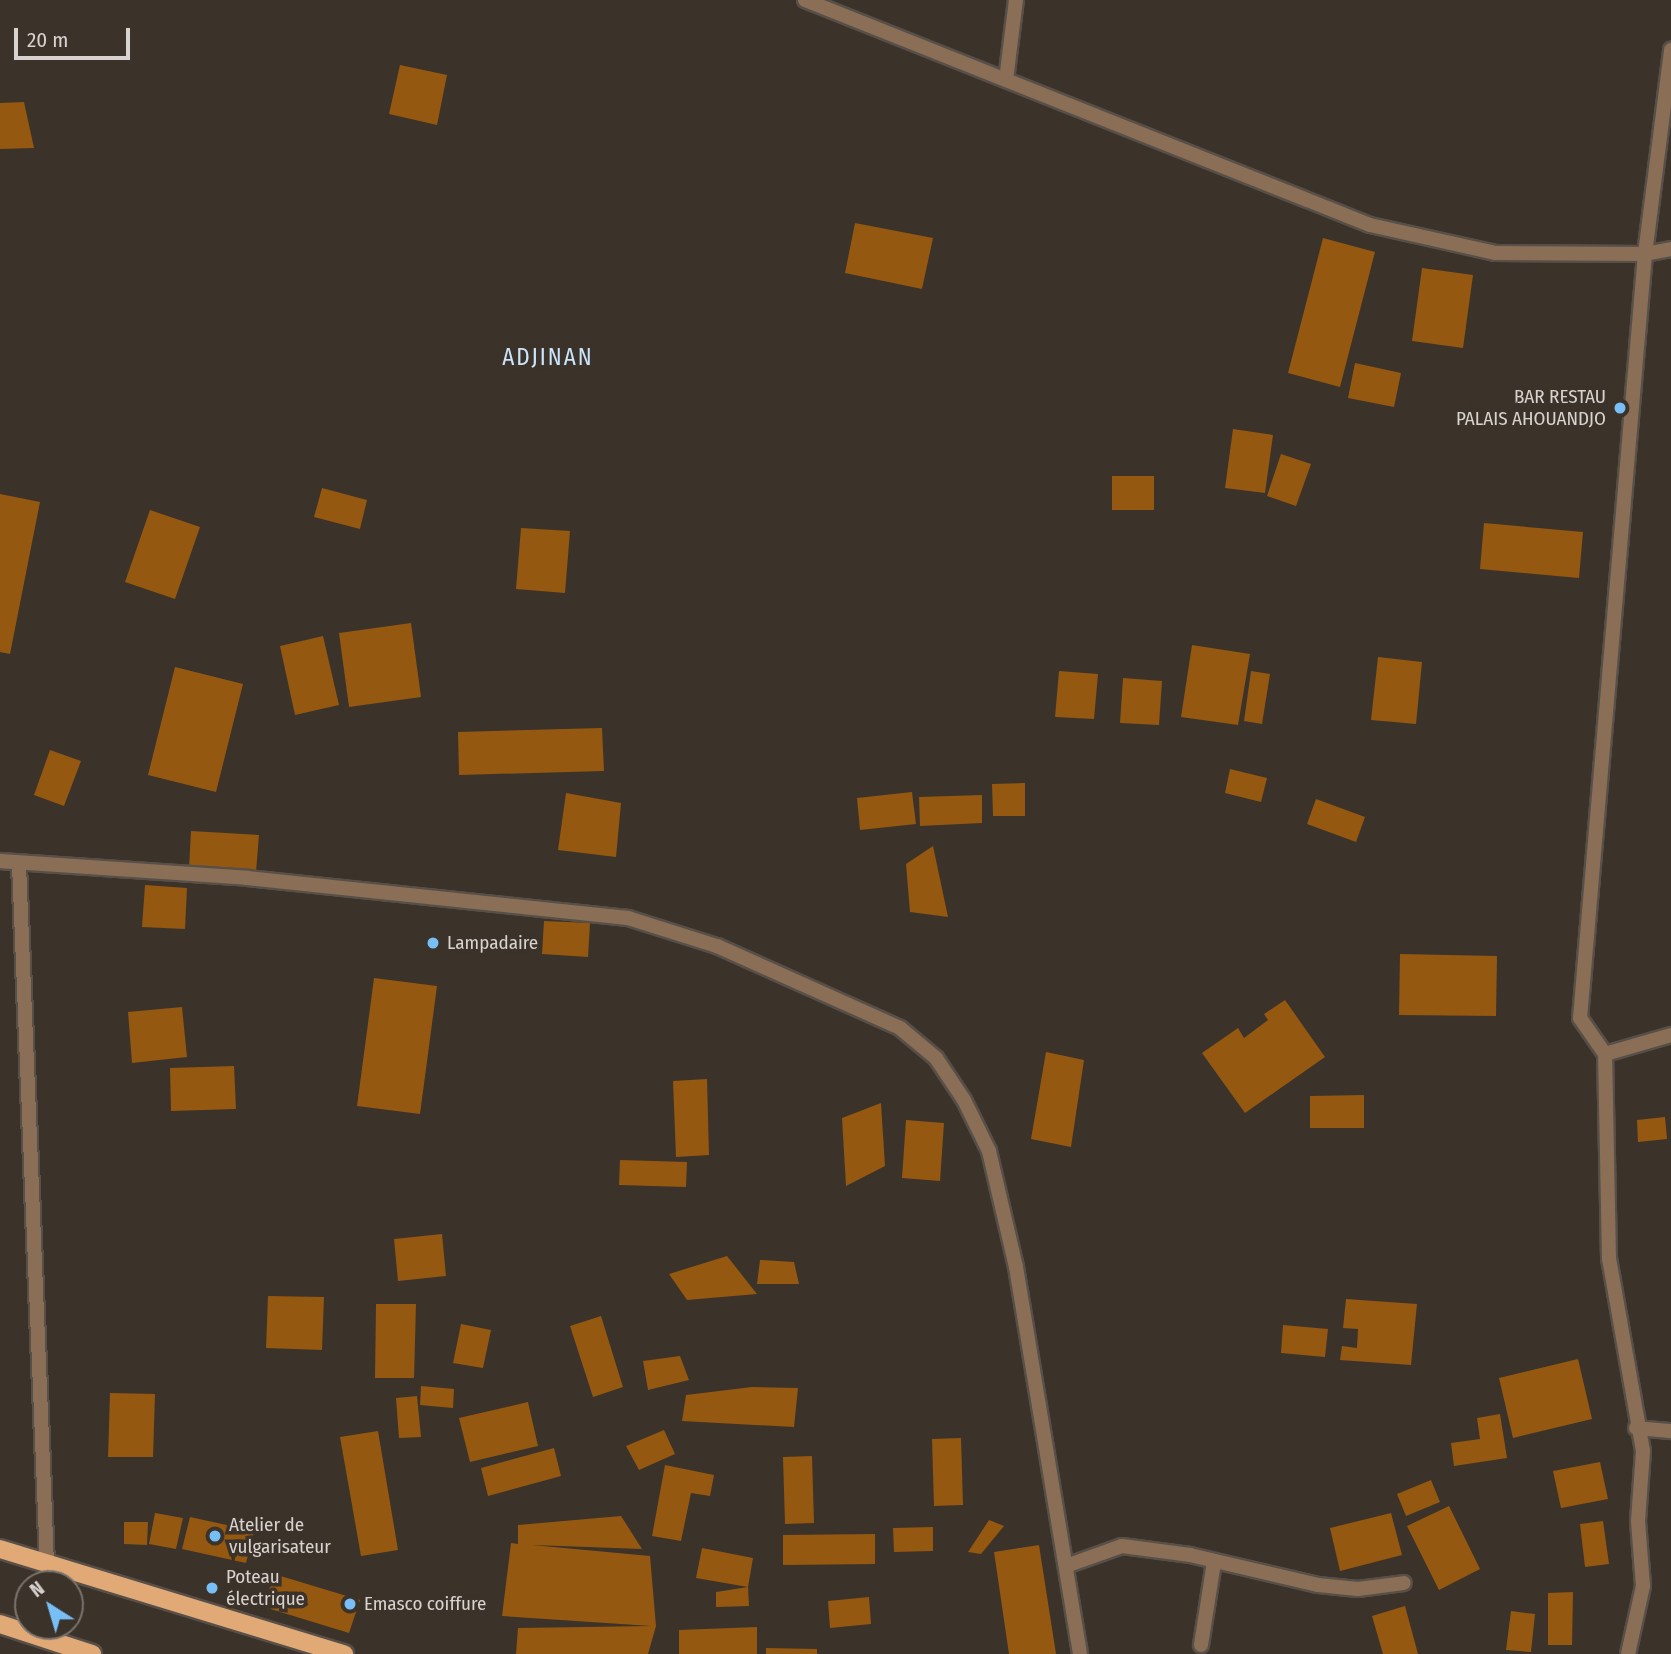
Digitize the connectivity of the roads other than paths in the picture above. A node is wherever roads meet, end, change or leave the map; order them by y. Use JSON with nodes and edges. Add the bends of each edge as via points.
{"nodes":[{"id":1,"x":806,"y":0,"type":"edge"},
{"id":2,"x":1016,"y":0,"type":"edge"},
{"id":3,"x":1671,"y":50,"type":"edge"},
{"id":4,"x":1006,"y":80,"type":"junction"},
{"id":5,"x":1671,"y":249,"type":"edge"},
{"id":6,"x":1644,"y":254,"type":"junction"},
{"id":7,"x":0,"y":861,"type":"edge"},
{"id":8,"x":19,"y":864,"type":"junction"},
{"id":9,"x":1671,"y":1035,"type":"edge"},
{"id":10,"x":1605,"y":1054,"type":"junction"},
{"id":11,"x":1636,"y":1428,"type":"junction"},
{"id":12,"x":1671,"y":1431,"type":"edge"},
{"id":13,"x":0,"y":1549,"type":"edge"},
{"id":14,"x":1214,"y":1562,"type":"junction"},
{"id":15,"x":47,"y":1564,"type":"junction"},
{"id":16,"x":1066,"y":1566,"type":"junction"},
{"id":17,"x":1404,"y":1583,"type":"dead end"},
{"id":18,"x":0,"y":1624,"type":"edge"},
{"id":19,"x":1201,"y":1645,"type":"dead end"},
{"id":20,"x":92,"y":1654,"type":"edge"},
{"id":21,"x":344,"y":1654,"type":"edge"},
{"id":22,"x":1080,"y":1654,"type":"edge"},
{"id":23,"x":1628,"y":1654,"type":"edge"}],
"edges":[{"from":1,"to":4,"type":"street"},
{"from":2,"to":4,"type":"street"},
{"from":3,"to":6,"type":"street"},
{"from":4,"to":6,"type":"street","via":[[1370,225],[1495,253]]},
{"from":5,"to":6,"type":"street"},
{"from":6,"to":10,"type":"street","via":[[1580,1018]]},
{"from":7,"to":8,"type":"street"},
{"from":8,"to":15,"type":"street"},
{"from":8,"to":16,"type":"street","via":[[247,878],[628,918],[717,946],[900,1028],[936,1058],[964,1100],[989,1151],[1016,1267]]},
{"from":9,"to":10,"type":"street"},
{"from":10,"to":11,"type":"street","via":[[1609,1259]]},
{"from":11,"to":12,"type":"street"},
{"from":11,"to":23,"type":"street","via":[[1643,1451],[1638,1521],[1643,1587]]},
{"from":13,"to":15,"type":"main road"},
{"from":14,"to":16,"type":"street","via":[[1122,1546]]},
{"from":14,"to":17,"type":"street","via":[[1318,1585],[1358,1588]]},
{"from":14,"to":19,"type":"street"},
{"from":15,"to":21,"type":"main road"},
{"from":16,"to":22,"type":"street"},
{"from":18,"to":20,"type":"main road"}]}
